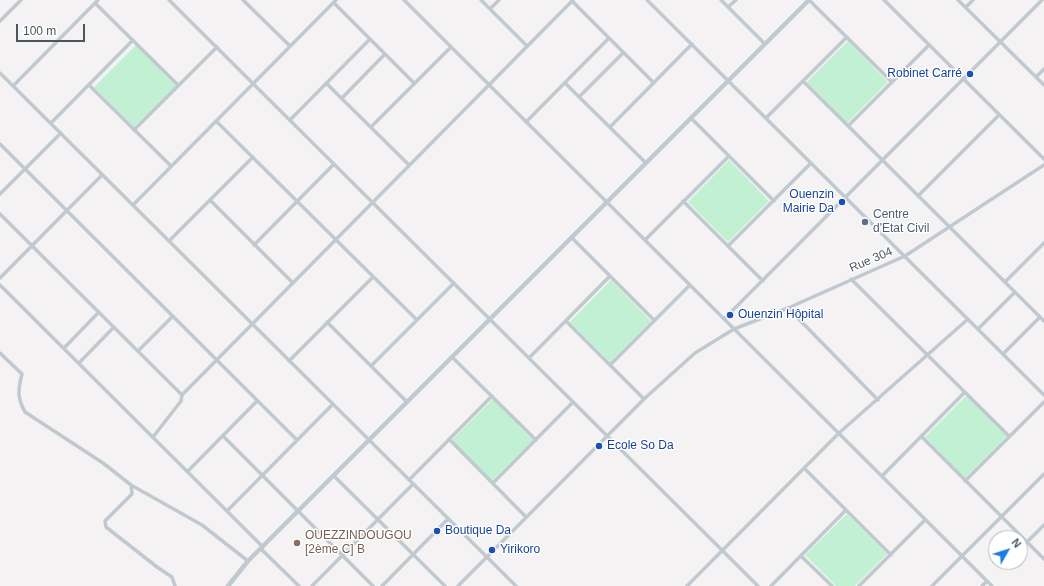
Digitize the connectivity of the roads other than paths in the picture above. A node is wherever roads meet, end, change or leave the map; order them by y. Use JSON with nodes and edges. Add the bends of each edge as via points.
{"nodes":[{"id":1,"x":21,"y":0,"type":"edge"},
{"id":2,"x":243,"y":0,"type":"edge"},
{"id":3,"x":481,"y":0,"type":"edge"},
{"id":4,"x":499,"y":0,"type":"edge"},
{"id":5,"x":647,"y":0,"type":"edge"},
{"id":6,"x":721,"y":0,"type":"edge"},
{"id":7,"x":736,"y":0,"type":"edge"},
{"id":8,"x":809,"y":0,"type":"edge"},
{"id":9,"x":884,"y":0,"type":"edge"},
{"id":10,"x":958,"y":0,"type":"edge"},
{"id":11,"x":973,"y":0,"type":"edge"},
{"id":12,"x":1042,"y":0,"type":"edge"},
{"id":13,"x":97,"y":1,"type":"edge"},
{"id":14,"x":171,"y":1,"type":"edge"},
{"id":15,"x":335,"y":1,"type":"edge"},
{"id":16,"x":406,"y":1,"type":"edge"},
{"id":17,"x":572,"y":1,"type":"edge"},
{"id":18,"x":728,"y":7,"type":"junction"},
{"id":19,"x":966,"y":7,"type":"junction"},
{"id":20,"x":490,"y":9,"type":"junction"},
{"id":21,"x":0,"y":21,"type":"edge"},
{"id":22,"x":609,"y":38,"type":"junction"},
{"id":23,"x":847,"y":38,"type":"junction"},
{"id":24,"x":370,"y":39,"type":"junction"},
{"id":25,"x":133,"y":40,"type":"junction"},
{"id":26,"x":1001,"y":42,"type":"junction"},
{"id":27,"x":692,"y":44,"type":"junction"},
{"id":28,"x":765,"y":44,"type":"junction"},
{"id":29,"x":929,"y":45,"type":"junction"},
{"id":30,"x":290,"y":46,"type":"junction"},
{"id":31,"x":527,"y":46,"type":"junction"},
{"id":32,"x":217,"y":47,"type":"junction"},
{"id":33,"x":451,"y":47,"type":"junction"},
{"id":34,"x":623,"y":53,"type":"junction"},
{"id":35,"x":385,"y":54,"type":"junction"},
{"id":36,"x":1044,"y":69,"type":"edge"},
{"id":37,"x":0,"y":73,"type":"edge"},
{"id":38,"x":1036,"y":77,"type":"junction"},
{"id":39,"x":963,"y":79,"type":"junction"},
{"id":40,"x":728,"y":81,"type":"junction"},
{"id":41,"x":803,"y":81,"type":"junction"},
{"id":42,"x":892,"y":82,"type":"junction"},
{"id":43,"x":326,"y":83,"type":"junction"},
{"id":44,"x":414,"y":83,"type":"junction"},
{"id":45,"x":565,"y":83,"type":"junction"},
{"id":46,"x":654,"y":83,"type":"junction"},
{"id":47,"x":253,"y":84,"type":"junction"},
{"id":48,"x":89,"y":85,"type":"junction"},
{"id":49,"x":178,"y":85,"type":"junction"},
{"id":50,"x":489,"y":85,"type":"junction"},
{"id":51,"x":1044,"y":85,"type":"edge"},
{"id":52,"x":13,"y":86,"type":"junction"},
{"id":53,"x":580,"y":97,"type":"junction"},
{"id":54,"x":342,"y":98,"type":"junction"},
{"id":55,"x":999,"y":114,"type":"junction"},
{"id":56,"x":691,"y":118,"type":"junction"},
{"id":57,"x":766,"y":118,"type":"junction"},
{"id":58,"x":290,"y":120,"type":"junction"},
{"id":59,"x":216,"y":121,"type":"junction"},
{"id":60,"x":526,"y":122,"type":"junction"},
{"id":61,"x":51,"y":123,"type":"junction"},
{"id":62,"x":848,"y":126,"type":"junction"},
{"id":63,"x":371,"y":127,"type":"junction"},
{"id":64,"x":610,"y":127,"type":"junction"},
{"id":65,"x":134,"y":130,"type":"junction"},
{"id":66,"x":60,"y":133,"type":"junction"},
{"id":67,"x":0,"y":144,"type":"edge"},
{"id":68,"x":728,"y":156,"type":"junction"},
{"id":69,"x":253,"y":157,"type":"junction"},
{"id":70,"x":883,"y":160,"type":"junction"},
{"id":71,"x":1044,"y":160,"type":"edge"},
{"id":72,"x":646,"y":163,"type":"junction"},
{"id":73,"x":811,"y":163,"type":"junction"},
{"id":74,"x":334,"y":164,"type":"junction"},
{"id":75,"x":1044,"y":165,"type":"edge"},
{"id":76,"x":171,"y":166,"type":"junction"},
{"id":77,"x":409,"y":166,"type":"junction"},
{"id":78,"x":25,"y":169,"type":"junction"},
{"id":79,"x":102,"y":175,"type":"junction"},
{"id":80,"x":0,"y":194,"type":"edge"},
{"id":81,"x":918,"y":196,"type":"junction"},
{"id":82,"x":846,"y":198,"type":"junction"},
{"id":83,"x":210,"y":200,"type":"junction"},
{"id":84,"x":774,"y":201,"type":"junction"},
{"id":85,"x":297,"y":202,"type":"junction"},
{"id":86,"x":373,"y":202,"type":"junction"},
{"id":87,"x":607,"y":202,"type":"junction"},
{"id":88,"x":683,"y":202,"type":"junction"},
{"id":89,"x":133,"y":205,"type":"junction"},
{"id":90,"x":67,"y":211,"type":"junction"},
{"id":91,"x":0,"y":214,"type":"edge"},
{"id":92,"x":950,"y":227,"type":"junction"},
{"id":93,"x":572,"y":238,"type":"junction"},
{"id":94,"x":336,"y":240,"type":"junction"},
{"id":95,"x":645,"y":240,"type":"junction"},
{"id":96,"x":169,"y":241,"type":"junction"},
{"id":97,"x":1044,"y":243,"type":"edge"},
{"id":98,"x":254,"y":245,"type":"junction"},
{"id":99,"x":32,"y":246,"type":"junction"},
{"id":100,"x":728,"y":246,"type":"junction"},
{"id":101,"x":905,"y":256,"type":"junction"},
{"id":102,"x":373,"y":276,"type":"junction"},
{"id":103,"x":610,"y":276,"type":"junction"},
{"id":104,"x":0,"y":278,"type":"edge"},
{"id":105,"x":851,"y":279,"type":"junction"},
{"id":106,"x":763,"y":281,"type":"junction"},
{"id":107,"x":1005,"y":282,"type":"junction"},
{"id":108,"x":293,"y":283,"type":"junction"},
{"id":109,"x":454,"y":283,"type":"junction"},
{"id":110,"x":0,"y":285,"type":"edge"},
{"id":111,"x":690,"y":285,"type":"junction"},
{"id":112,"x":1015,"y":292,"type":"junction"},
{"id":113,"x":788,"y":308,"type":"junction"},
{"id":114,"x":99,"y":312,"type":"junction"},
{"id":115,"x":173,"y":316,"type":"junction"},
{"id":116,"x":1040,"y":317,"type":"junction"},
{"id":117,"x":490,"y":319,"type":"junction"},
{"id":118,"x":724,"y":319,"type":"junction"},
{"id":119,"x":968,"y":319,"type":"junction"},
{"id":120,"x":417,"y":320,"type":"junction"},
{"id":121,"x":654,"y":320,"type":"junction"},
{"id":122,"x":566,"y":321,"type":"junction"},
{"id":123,"x":1044,"y":321,"type":"edge"},
{"id":124,"x":327,"y":322,"type":"junction"},
{"id":125,"x":252,"y":324,"type":"junction"},
{"id":126,"x":114,"y":327,"type":"junction"},
{"id":127,"x":734,"y":329,"type":"junction"},
{"id":128,"x":978,"y":329,"type":"junction"},
{"id":129,"x":64,"y":348,"type":"junction"},
{"id":130,"x":138,"y":351,"type":"junction"},
{"id":131,"x":0,"y":353,"type":"edge"},
{"id":132,"x":1003,"y":354,"type":"junction"},
{"id":133,"x":928,"y":355,"type":"junction"},
{"id":134,"x":452,"y":357,"type":"junction"},
{"id":135,"x":529,"y":358,"type":"junction"},
{"id":136,"x":217,"y":360,"type":"junction"},
{"id":137,"x":289,"y":360,"type":"junction"},
{"id":138,"x":79,"y":363,"type":"junction"},
{"id":139,"x":610,"y":365,"type":"junction"},
{"id":140,"x":371,"y":366,"type":"junction"},
{"id":141,"x":965,"y":392,"type":"junction"},
{"id":142,"x":182,"y":395,"type":"junction"},
{"id":143,"x":1044,"y":395,"type":"edge"},
{"id":144,"x":492,"y":396,"type":"junction"},
{"id":145,"x":644,"y":398,"type":"junction"},
{"id":146,"x":878,"y":400,"type":"junction"},
{"id":147,"x":258,"y":401,"type":"junction"},
{"id":148,"x":407,"y":402,"type":"junction"},
{"id":149,"x":573,"y":402,"type":"junction"},
{"id":150,"x":1044,"y":402,"type":"edge"},
{"id":151,"x":333,"y":404,"type":"junction"},
{"id":152,"x":839,"y":433,"type":"junction"},
{"id":153,"x":222,"y":436,"type":"junction"},
{"id":154,"x":607,"y":436,"type":"junction"},
{"id":155,"x":921,"y":436,"type":"junction"},
{"id":156,"x":1009,"y":436,"type":"junction"},
{"id":157,"x":153,"y":437,"type":"junction"},
{"id":158,"x":449,"y":439,"type":"junction"},
{"id":159,"x":297,"y":440,"type":"junction"},
{"id":160,"x":369,"y":440,"type":"junction"},
{"id":161,"x":536,"y":440,"type":"junction"},
{"id":162,"x":804,"y":468,"type":"junction"},
{"id":163,"x":188,"y":471,"type":"junction"},
{"id":164,"x":1044,"y":474,"type":"edge"},
{"id":165,"x":262,"y":476,"type":"junction"},
{"id":166,"x":334,"y":476,"type":"junction"},
{"id":167,"x":882,"y":476,"type":"junction"},
{"id":168,"x":409,"y":480,"type":"junction"},
{"id":169,"x":965,"y":481,"type":"junction"},
{"id":170,"x":493,"y":483,"type":"junction"},
{"id":171,"x":413,"y":484,"type":"junction"},
{"id":172,"x":131,"y":485,"type":"junction"},
{"id":173,"x":846,"y":510,"type":"junction"},
{"id":174,"x":227,"y":511,"type":"junction"},
{"id":175,"x":298,"y":512,"type":"junction"},
{"id":176,"x":1001,"y":516,"type":"junction"},
{"id":177,"x":526,"y":517,"type":"junction"},
{"id":178,"x":448,"y":519,"type":"junction"},
{"id":179,"x":378,"y":520,"type":"junction"},
{"id":180,"x":926,"y":520,"type":"junction"},
{"id":181,"x":1044,"y":525,"type":"edge"},
{"id":182,"x":1015,"y":530,"type":"edge"},
{"id":183,"x":1028,"y":541,"type":"edge"},
{"id":184,"x":1028,"y":543,"type":"edge"},
{"id":185,"x":262,"y":548,"type":"junction"},
{"id":186,"x":722,"y":551,"type":"junction"},
{"id":187,"x":413,"y":554,"type":"junction"},
{"id":188,"x":891,"y":555,"type":"junction"},
{"id":189,"x":342,"y":556,"type":"junction"},
{"id":190,"x":802,"y":556,"type":"junction"},
{"id":191,"x":962,"y":556,"type":"junction"},
{"id":192,"x":486,"y":557,"type":"junction"},
{"id":193,"x":1044,"y":559,"type":"edge"},
{"id":194,"x":248,"y":562,"type":"junction"},
{"id":195,"x":987,"y":581,"type":"junction"},
{"id":196,"x":175,"y":586,"type":"edge"},
{"id":197,"x":228,"y":586,"type":"edge"},
{"id":198,"x":299,"y":586,"type":"edge"},
{"id":199,"x":312,"y":586,"type":"edge"},
{"id":200,"x":373,"y":586,"type":"edge"},
{"id":201,"x":382,"y":586,"type":"edge"},
{"id":202,"x":445,"y":586,"type":"edge"},
{"id":203,"x":458,"y":586,"type":"edge"},
{"id":204,"x":516,"y":586,"type":"edge"},
{"id":205,"x":687,"y":586,"type":"edge"},
{"id":206,"x":758,"y":586,"type":"edge"},
{"id":207,"x":771,"y":586,"type":"edge"},
{"id":208,"x":832,"y":586,"type":"edge"},
{"id":209,"x":860,"y":586,"type":"edge"},
{"id":210,"x":932,"y":586,"type":"edge"},
{"id":211,"x":982,"y":586,"type":"edge"},
{"id":212,"x":992,"y":586,"type":"edge"}],
"edges":[{"from":1,"to":21,"type":"street"},
{"from":2,"to":30,"type":"street"},
{"from":3,"to":20,"type":"street"},
{"from":4,"to":20,"type":"street"},
{"from":5,"to":27,"type":"street"},
{"from":6,"to":18,"type":"street"},
{"from":7,"to":18,"type":"street"},
{"from":8,"to":23,"type":"street"},
{"from":8,"to":28,"type":"street"},
{"from":9,"to":29,"type":"street"},
{"from":10,"to":19,"type":"street"},
{"from":11,"to":19,"type":"street"},
{"from":12,"to":26,"type":"street"},
{"from":13,"to":25,"type":"street"},
{"from":13,"to":52,"type":"street"},
{"from":14,"to":32,"type":"street"},
{"from":15,"to":24,"type":"street"},
{"from":15,"to":30,"type":"street"},
{"from":16,"to":33,"type":"street"},
{"from":17,"to":22,"type":"street"},
{"from":17,"to":31,"type":"street"},
{"from":18,"to":28,"type":"street"},
{"from":19,"to":26,"type":"street"},
{"from":20,"to":31,"type":"street"},
{"from":22,"to":34,"type":"street"},
{"from":22,"to":45,"type":"street"},
{"from":23,"to":41,"type":"street"},
{"from":23,"to":42,"type":"street"},
{"from":24,"to":35,"type":"street"},
{"from":24,"to":43,"type":"street"},
{"from":25,"to":48,"type":"street"},
{"from":25,"to":49,"type":"street"},
{"from":26,"to":38,"type":"street"},
{"from":26,"to":39,"type":"street"},
{"from":27,"to":40,"type":"street"},
{"from":27,"to":46,"type":"street"},
{"from":28,"to":40,"type":"street"},
{"from":29,"to":39,"type":"street"},
{"from":29,"to":42,"type":"street"},
{"from":30,"to":47,"type":"street"},
{"from":31,"to":50,"type":"street"},
{"from":32,"to":47,"type":"street"},
{"from":32,"to":49,"type":"street"},
{"from":33,"to":44,"type":"street"},
{"from":33,"to":50,"type":"street"},
{"from":34,"to":46,"type":"street"},
{"from":34,"to":53,"type":"street"},
{"from":35,"to":44,"type":"street"},
{"from":35,"to":54,"type":"street"},
{"from":36,"to":38,"type":"street"},
{"from":37,"to":52,"type":"street"},
{"from":38,"to":51,"type":"street"},
{"from":39,"to":55,"type":"street"},
{"from":39,"to":70,"type":"street"},
{"from":40,"to":56,"type":"street"},
{"from":40,"to":57,"type":"street"},
{"from":41,"to":57,"type":"street"},
{"from":41,"to":62,"type":"street"},
{"from":42,"to":62,"type":"street"},
{"from":43,"to":54,"type":"street"},
{"from":43,"to":58,"type":"street"},
{"from":44,"to":63,"type":"street"},
{"from":45,"to":53,"type":"street"},
{"from":45,"to":60,"type":"street"},
{"from":46,"to":64,"type":"street"},
{"from":47,"to":58,"type":"street"},
{"from":47,"to":59,"type":"street"},
{"from":48,"to":61,"type":"street"},
{"from":48,"to":65,"type":"street"},
{"from":49,"to":65,"type":"street"},
{"from":50,"to":60,"type":"street"},
{"from":50,"to":77,"type":"street"},
{"from":52,"to":61,"type":"street"},
{"from":53,"to":64,"type":"street"},
{"from":54,"to":63,"type":"street"},
{"from":55,"to":71,"type":"street"},
{"from":55,"to":81,"type":"street"},
{"from":56,"to":68,"type":"street"},
{"from":56,"to":72,"type":"street"},
{"from":57,"to":73,"type":"street"},
{"from":58,"to":74,"type":"street"},
{"from":59,"to":69,"type":"street"},
{"from":59,"to":76,"type":"street"},
{"from":60,"to":87,"type":"street"},
{"from":61,"to":66,"type":"street"},
{"from":62,"to":70,"type":"street"},
{"from":63,"to":77,"type":"street"},
{"from":64,"to":72,"type":"street"},
{"from":65,"to":76,"type":"street"},
{"from":66,"to":78,"type":"street"},
{"from":66,"to":79,"type":"street"},
{"from":67,"to":78,"type":"street"},
{"from":68,"to":84,"type":"street"},
{"from":68,"to":88,"type":"street"},
{"from":69,"to":83,"type":"street"},
{"from":69,"to":85,"type":"street"},
{"from":70,"to":81,"type":"street"},
{"from":70,"to":82,"type":"street"},
{"from":72,"to":87,"type":"street"},
{"from":73,"to":82,"type":"street"},
{"from":73,"to":84,"type":"street"},
{"from":74,"to":85,"type":"street"},
{"from":74,"to":86,"type":"street"},
{"from":75,"to":92,"type":"street","name":"Rue 304"},
{"from":76,"to":89,"type":"street"},
{"from":77,"to":86,"type":"street"},
{"from":78,"to":80,"type":"street"},
{"from":78,"to":90,"type":"street"},
{"from":79,"to":89,"type":"street"},
{"from":79,"to":90,"type":"street"},
{"from":81,"to":92,"type":"street"},
{"from":82,"to":101,"type":"street"},
{"from":82,"to":106,"type":"street"},
{"from":83,"to":96,"type":"street"},
{"from":83,"to":98,"type":"street"},
{"from":84,"to":100,"type":"street"},
{"from":85,"to":94,"type":"street"},
{"from":85,"to":98,"type":"street"},
{"from":86,"to":94,"type":"street"},
{"from":86,"to":109,"type":"street"},
{"from":87,"to":93,"type":"street"},
{"from":87,"to":95,"type":"street"},
{"from":88,"to":95,"type":"street"},
{"from":88,"to":100,"type":"street"},
{"from":89,"to":96,"type":"street"},
{"from":90,"to":99,"type":"street"},
{"from":90,"to":115,"type":"street"},
{"from":91,"to":99,"type":"street"},
{"from":92,"to":101,"type":"street","name":"Rue 304"},
{"from":92,"to":107,"type":"street"},
{"from":93,"to":103,"type":"street"},
{"from":93,"to":117,"type":"street"},
{"from":94,"to":102,"type":"street"},
{"from":94,"to":108,"type":"street"},
{"from":95,"to":111,"type":"street"},
{"from":96,"to":125,"type":"street"},
{"from":97,"to":107,"type":"street"},
{"from":98,"to":108,"type":"street"},
{"from":99,"to":104,"type":"street"},
{"from":99,"to":114,"type":"street"},
{"from":100,"to":106,"type":"street"},
{"from":101,"to":105,"type":"street","name":"Rue 304"},
{"from":101,"to":119,"type":"street"},
{"from":102,"to":120,"type":"street"},
{"from":102,"to":124,"type":"street"},
{"from":103,"to":121,"type":"street"},
{"from":103,"to":122,"type":"street"},
{"from":105,"to":113,"type":"street","name":"Rue 304"},
{"from":105,"to":133,"type":"street"},
{"from":106,"to":118,"type":"street"},
{"from":107,"to":112,"type":"street"},
{"from":108,"to":125,"type":"street"},
{"from":109,"to":117,"type":"street"},
{"from":109,"to":120,"type":"street"},
{"from":110,"to":129,"type":"street"},
{"from":111,"to":118,"type":"street"},
{"from":111,"to":121,"type":"street"},
{"from":112,"to":116,"type":"street"},
{"from":112,"to":128,"type":"street"},
{"from":113,"to":127,"type":"street","name":"Rue 304"},
{"from":113,"to":146,"type":"street"},
{"from":114,"to":126,"type":"street"},
{"from":114,"to":129,"type":"street"},
{"from":115,"to":130,"type":"street"},
{"from":115,"to":136,"type":"street"},
{"from":116,"to":123,"type":"street"},
{"from":116,"to":132,"type":"street"},
{"from":117,"to":134,"type":"street"},
{"from":117,"to":135,"type":"street"},
{"from":118,"to":127,"type":"street"},
{"from":119,"to":128,"type":"street"},
{"from":119,"to":133,"type":"street"},
{"from":120,"to":140,"type":"street"},
{"from":121,"to":139,"type":"street"},
{"from":122,"to":135,"type":"street"},
{"from":122,"to":139,"type":"street"},
{"from":124,"to":137,"type":"street"},
{"from":124,"to":140,"type":"street"},
{"from":125,"to":136,"type":"street"},
{"from":125,"to":137,"type":"street"},
{"from":126,"to":130,"type":"street"},
{"from":126,"to":138,"type":"street"},
{"from":127,"to":145,"type":"street","name":"Rue 304","via":[[695,353]]},
{"from":127,"to":152,"type":"street"},
{"from":128,"to":132,"type":"street"},
{"from":129,"to":138,"type":"street"},
{"from":130,"to":142,"type":"street"},
{"from":131,"to":172,"type":"street","via":[[22,374],[19,402],[25,412],[103,463]]},
{"from":132,"to":143,"type":"street"},
{"from":133,"to":141,"type":"street"},
{"from":133,"to":146,"type":"street"},
{"from":134,"to":144,"type":"street"},
{"from":134,"to":148,"type":"street"},
{"from":135,"to":149,"type":"street"},
{"from":136,"to":142,"type":"street"},
{"from":136,"to":147,"type":"street"},
{"from":137,"to":151,"type":"street"},
{"from":138,"to":157,"type":"street"},
{"from":139,"to":145,"type":"street"},
{"from":140,"to":148,"type":"street"},
{"from":141,"to":155,"type":"street"},
{"from":141,"to":156,"type":"street"},
{"from":142,"to":157,"type":"street","via":[[181,401]]},
{"from":144,"to":158,"type":"street"},
{"from":144,"to":161,"type":"street"},
{"from":145,"to":154,"type":"street","name":"Rue 304"},
{"from":146,"to":152,"type":"street"},
{"from":147,"to":153,"type":"street"},
{"from":147,"to":159,"type":"street"},
{"from":148,"to":160,"type":"street"},
{"from":149,"to":154,"type":"street"},
{"from":149,"to":161,"type":"street"},
{"from":150,"to":156,"type":"street"},
{"from":151,"to":159,"type":"street"},
{"from":151,"to":160,"type":"street"},
{"from":152,"to":162,"type":"street"},
{"from":152,"to":167,"type":"street"},
{"from":153,"to":163,"type":"street"},
{"from":153,"to":165,"type":"street"},
{"from":154,"to":177,"type":"street","name":"Rue 304"},
{"from":154,"to":186,"type":"street"},
{"from":155,"to":167,"type":"street"},
{"from":155,"to":169,"type":"street"},
{"from":156,"to":169,"type":"street"},
{"from":157,"to":163,"type":"street"},
{"from":158,"to":168,"type":"street"},
{"from":158,"to":170,"type":"street"},
{"from":159,"to":165,"type":"street"},
{"from":160,"to":166,"type":"street"},
{"from":160,"to":168,"type":"street"},
{"from":161,"to":170,"type":"street"},
{"from":162,"to":173,"type":"street"},
{"from":162,"to":186,"type":"street"},
{"from":163,"to":174,"type":"street"},
{"from":164,"to":176,"type":"street"},
{"from":165,"to":174,"type":"street"},
{"from":165,"to":175,"type":"street"},
{"from":166,"to":175,"type":"street"},
{"from":166,"to":179,"type":"street"},
{"from":167,"to":180,"type":"street"},
{"from":168,"to":171,"type":"street"},
{"from":169,"to":176,"type":"street"},
{"from":170,"to":177,"type":"street"},
{"from":171,"to":178,"type":"street"},
{"from":171,"to":179,"type":"street"},
{"from":172,"to":194,"type":"street","via":[[202,525]]},
{"from":172,"to":196,"type":"street","via":[[132,494],[105,521],[106,527],[172,577]]},
{"from":173,"to":188,"type":"street"},
{"from":173,"to":190,"type":"street"},
{"from":174,"to":185,"type":"street"},
{"from":175,"to":185,"type":"street"},
{"from":175,"to":189,"type":"street"},
{"from":176,"to":182,"type":"street"},
{"from":176,"to":191,"type":"street"},
{"from":177,"to":192,"type":"street","name":"Rue 304"},
{"from":178,"to":187,"type":"street"},
{"from":178,"to":192,"type":"street"},
{"from":179,"to":187,"type":"street"},
{"from":179,"to":189,"type":"street"},
{"from":180,"to":188,"type":"street"},
{"from":180,"to":191,"type":"street"},
{"from":181,"to":183,"type":"street"},
{"from":184,"to":193,"type":"street"},
{"from":185,"to":194,"type":"street"},
{"from":185,"to":198,"type":"street"},
{"from":186,"to":205,"type":"street"},
{"from":186,"to":206,"type":"street"},
{"from":187,"to":201,"type":"street"},
{"from":187,"to":202,"type":"street"},
{"from":188,"to":209,"type":"street"},
{"from":189,"to":199,"type":"street"},
{"from":189,"to":200,"type":"street"},
{"from":190,"to":207,"type":"street"},
{"from":190,"to":208,"type":"street"},
{"from":191,"to":195,"type":"street"},
{"from":191,"to":210,"type":"street"},
{"from":192,"to":203,"type":"street","name":"Rue 304"},
{"from":192,"to":204,"type":"street"},
{"from":194,"to":197,"type":"street"},
{"from":195,"to":211,"type":"street"},
{"from":195,"to":212,"type":"street"}]}
